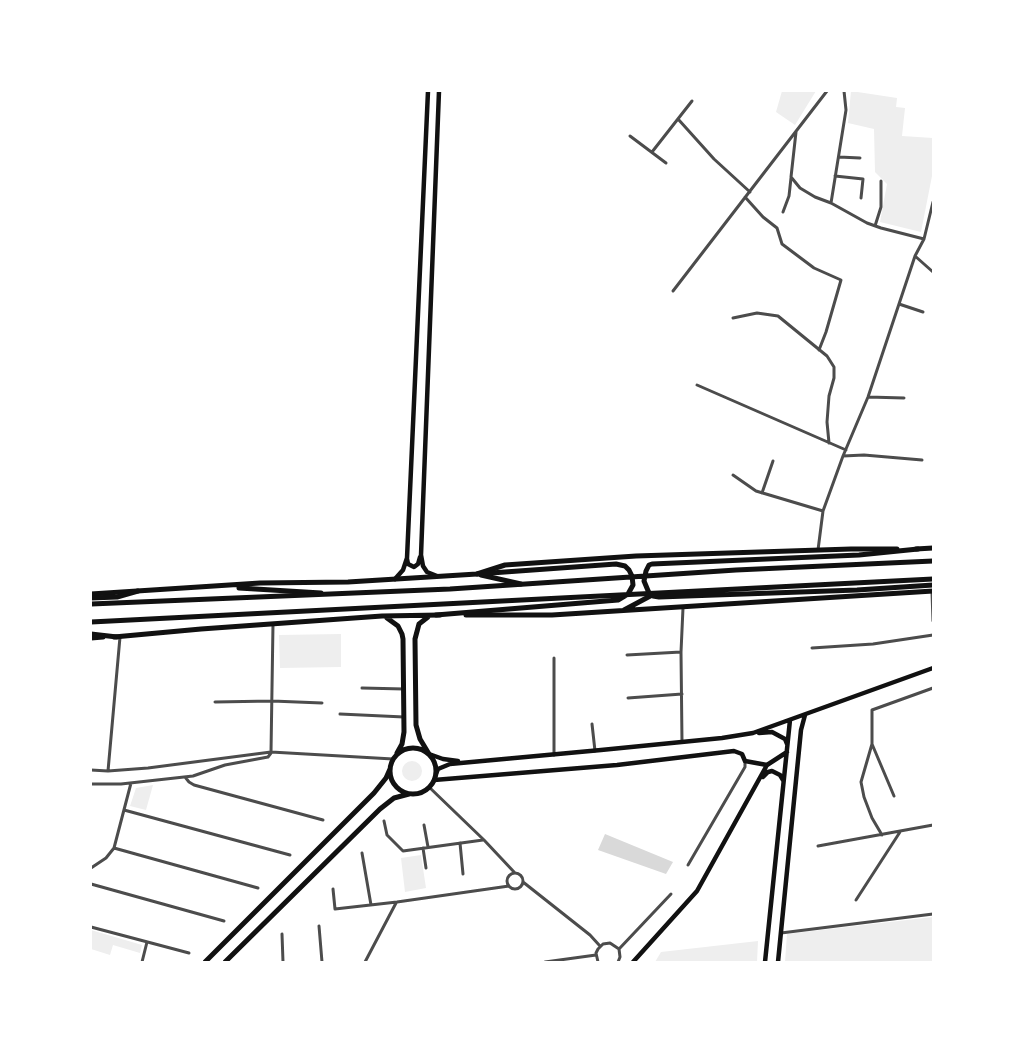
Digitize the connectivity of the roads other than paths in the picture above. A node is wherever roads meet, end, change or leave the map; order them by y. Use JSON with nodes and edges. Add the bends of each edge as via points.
{"nodes":[{"id":1,"x":428,"y":91,"type":"edge"},
{"id":2,"x":439,"y":91,"type":"edge"},
{"id":3,"x":827,"y":91,"type":"edge"},
{"id":4,"x":844,"y":91,"type":"edge"},
{"id":5,"x":692,"y":101,"type":"dead end"},
{"id":6,"x":678,"y":119,"type":"junction"},
{"id":7,"x":796,"y":131,"type":"junction"},
{"id":8,"x":630,"y":136,"type":"dead end"},
{"id":9,"x":652,"y":152,"type":"junction"},
{"id":10,"x":839,"y":157,"type":"junction"},
{"id":11,"x":860,"y":158,"type":"dead end"},
{"id":12,"x":666,"y":163,"type":"dead end"},
{"id":13,"x":835,"y":176,"type":"junction"},
{"id":14,"x":791,"y":177,"type":"junction"},
{"id":15,"x":881,"y":181,"type":"dead end"},
{"id":16,"x":750,"y":192,"type":"junction"},
{"id":17,"x":745,"y":197,"type":"junction"},
{"id":18,"x":861,"y":198,"type":"dead end"},
{"id":19,"x":831,"y":202,"type":"junction"},
{"id":20,"x":933,"y":202,"type":"edge"},
{"id":21,"x":783,"y":212,"type":"dead end"},
{"id":22,"x":875,"y":226,"type":"junction"},
{"id":23,"x":924,"y":239,"type":"junction"},
{"id":24,"x":914,"y":256,"type":"junction"},
{"id":25,"x":933,"y":272,"type":"edge"},
{"id":26,"x":673,"y":291,"type":"dead end"},
{"id":27,"x":899,"y":304,"type":"junction"},
{"id":28,"x":923,"y":312,"type":"dead end"},
{"id":29,"x":733,"y":318,"type":"dead end"},
{"id":30,"x":819,"y":350,"type":"junction"},
{"id":31,"x":697,"y":385,"type":"dead end"},
{"id":32,"x":868,"y":397,"type":"junction"},
{"id":33,"x":904,"y":398,"type":"dead end"},
{"id":34,"x":829,"y":443,"type":"junction"},
{"id":35,"x":412,"y":447,"type":"junction"},
{"id":36,"x":424,"y":448,"type":"junction"},
{"id":37,"x":846,"y":450,"type":"junction"},
{"id":38,"x":843,"y":456,"type":"junction"},
{"id":39,"x":922,"y":460,"type":"dead end"},
{"id":40,"x":773,"y":461,"type":"dead end"},
{"id":41,"x":733,"y":475,"type":"dead end"},
{"id":42,"x":762,"y":493,"type":"junction"},
{"id":43,"x":823,"y":511,"type":"junction"},
{"id":44,"x":918,"y":549,"type":"junction"},
{"id":45,"x":933,"y":549,"type":"edge"},
{"id":46,"x":818,"y":550,"type":"junction"},
{"id":47,"x":420,"y":555,"type":"junction"},
{"id":48,"x":407,"y":558,"type":"junction"},
{"id":49,"x":933,"y":561,"type":"edge"},
{"id":50,"x":477,"y":574,"type":"junction"},
{"id":51,"x":437,"y":576,"type":"junction"},
{"id":52,"x":395,"y":579,"type":"junction"},
{"id":53,"x":933,"y":579,"type":"edge"},
{"id":54,"x":524,"y":584,"type":"junction"},
{"id":55,"x":933,"y":585,"type":"edge"},
{"id":56,"x":213,"y":587,"type":"junction"},
{"id":57,"x":138,"y":591,"type":"junction"},
{"id":58,"x":932,"y":591,"type":"edge"},
{"id":59,"x":658,"y":592,"type":"junction"},
{"id":60,"x":91,"y":594,"type":"edge"},
{"id":61,"x":339,"y":594,"type":"junction"},
{"id":62,"x":91,"y":598,"type":"edge"},
{"id":63,"x":91,"y":604,"type":"edge"},
{"id":64,"x":683,"y":608,"type":"junction"},
{"id":65,"x":621,"y":611,"type":"junction"},
{"id":66,"x":436,"y":615,"type":"junction"},
{"id":67,"x":382,"y":616,"type":"junction"},
{"id":68,"x":933,"y":621,"type":"edge"},
{"id":69,"x":91,"y":622,"type":"edge"},
{"id":70,"x":273,"y":624,"type":"junction"},
{"id":71,"x":933,"y":634,"type":"edge"},
{"id":72,"x":91,"y":636,"type":"edge"},
{"id":73,"x":119,"y":637,"type":"junction"},
{"id":74,"x":403,"y":639,"type":"junction"},
{"id":75,"x":414,"y":639,"type":"junction"},
{"id":76,"x":812,"y":648,"type":"dead end"},
{"id":77,"x":681,"y":652,"type":"junction"},
{"id":78,"x":627,"y":655,"type":"dead end"},
{"id":79,"x":554,"y":658,"type":"dead end"},
{"id":80,"x":933,"y":668,"type":"edge"},
{"id":81,"x":362,"y":688,"type":"dead end"},
{"id":82,"x":933,"y":688,"type":"edge"},
{"id":83,"x":404,"y":689,"type":"junction"},
{"id":84,"x":682,"y":694,"type":"junction"},
{"id":85,"x":628,"y":698,"type":"dead end"},
{"id":86,"x":272,"y":701,"type":"junction"},
{"id":87,"x":214,"y":702,"type":"dead end"},
{"id":88,"x":322,"y":703,"type":"dead end"},
{"id":89,"x":340,"y":714,"type":"dead end"},
{"id":90,"x":805,"y":715,"type":"junction"},
{"id":91,"x":404,"y":717,"type":"junction"},
{"id":92,"x":790,"y":720,"type":"junction"},
{"id":93,"x":592,"y":724,"type":"dead end"},
{"id":94,"x":801,"y":730,"type":"junction"},
{"id":95,"x":753,"y":733,"type":"junction"},
{"id":96,"x":788,"y":735,"type":"junction"},
{"id":97,"x":682,"y":742,"type":"junction"},
{"id":98,"x":872,"y":744,"type":"junction"},
{"id":99,"x":787,"y":745,"type":"junction"},
{"id":100,"x":595,"y":751,"type":"junction"},
{"id":101,"x":272,"y":752,"type":"junction"},
{"id":102,"x":787,"y":752,"type":"junction"},
{"id":103,"x":398,"y":753,"type":"junction"},
{"id":104,"x":429,"y":754,"type":"junction"},
{"id":105,"x":554,"y":755,"type":"junction"},
{"id":106,"x":393,"y":759,"type":"junction"},
{"id":107,"x":745,"y":761,"type":"junction"},
{"id":108,"x":467,"y":762,"type":"junction"},
{"id":109,"x":767,"y":765,"type":"junction"},
{"id":110,"x":390,"y":769,"type":"junction"},
{"id":111,"x":91,"y":770,"type":"edge"},
{"id":112,"x":108,"y":771,"type":"junction"},
{"id":113,"x":436,"y":774,"type":"junction"},
{"id":114,"x":185,"y":777,"type":"junction"},
{"id":115,"x":434,"y":780,"type":"junction"},
{"id":116,"x":760,"y":780,"type":"junction"},
{"id":117,"x":783,"y":780,"type":"junction"},
{"id":118,"x":131,"y":783,"type":"junction"},
{"id":119,"x":91,"y":784,"type":"edge"},
{"id":120,"x":429,"y":788,"type":"junction"},
{"id":121,"x":409,"y":794,"type":"junction"},
{"id":122,"x":894,"y":796,"type":"dead end"},
{"id":123,"x":781,"y":806,"type":"junction"},
{"id":124,"x":793,"y":808,"type":"junction"},
{"id":125,"x":124,"y":810,"type":"junction"},
{"id":126,"x":323,"y":820,"type":"dead end"},
{"id":127,"x":384,"y":821,"type":"dead end"},
{"id":128,"x":424,"y":825,"type":"dead end"},
{"id":129,"x":933,"y":826,"type":"edge"},
{"id":130,"x":900,"y":832,"type":"junction"},
{"id":131,"x":882,"y":835,"type":"junction"},
{"id":132,"x":484,"y":840,"type":"junction"},
{"id":133,"x":460,"y":843,"type":"junction"},
{"id":134,"x":818,"y":846,"type":"dead end"},
{"id":135,"x":114,"y":848,"type":"junction"},
{"id":136,"x":423,"y":848,"type":"junction"},
{"id":137,"x":428,"y":848,"type":"junction"},
{"id":138,"x":362,"y":853,"type":"dead end"},
{"id":139,"x":290,"y":855,"type":"dead end"},
{"id":140,"x":688,"y":865,"type":"dead end"},
{"id":141,"x":91,"y":868,"type":"edge"},
{"id":142,"x":426,"y":868,"type":"dead end"},
{"id":143,"x":515,"y":873,"type":"junction"},
{"id":144,"x":463,"y":874,"type":"dead end"},
{"id":145,"x":523,"y":882,"type":"junction"},
{"id":146,"x":91,"y":884,"type":"edge"},
{"id":147,"x":509,"y":886,"type":"junction"},
{"id":148,"x":258,"y":888,"type":"dead end"},
{"id":149,"x":333,"y":889,"type":"dead end"},
{"id":150,"x":671,"y":894,"type":"dead end"},
{"id":151,"x":856,"y":900,"type":"dead end"},
{"id":152,"x":397,"y":902,"type":"junction"},
{"id":153,"x":371,"y":905,"type":"junction"},
{"id":154,"x":933,"y":914,"type":"edge"},
{"id":155,"x":224,"y":921,"type":"dead end"},
{"id":156,"x":318,"y":926,"type":"dead end"},
{"id":157,"x":91,"y":927,"type":"edge"},
{"id":158,"x":780,"y":933,"type":"junction"},
{"id":159,"x":282,"y":934,"type":"dead end"},
{"id":160,"x":147,"y":942,"type":"junction"},
{"id":161,"x":600,"y":946,"type":"junction"},
{"id":162,"x":619,"y":949,"type":"junction"},
{"id":163,"x":189,"y":953,"type":"dead end"},
{"id":164,"x":596,"y":955,"type":"junction"},
{"id":165,"x":142,"y":962,"type":"edge"},
{"id":166,"x":205,"y":962,"type":"edge"},
{"id":167,"x":225,"y":962,"type":"edge"},
{"id":168,"x":283,"y":962,"type":"edge"},
{"id":169,"x":322,"y":962,"type":"edge"},
{"id":170,"x":365,"y":962,"type":"edge"},
{"id":171,"x":546,"y":962,"type":"edge"},
{"id":172,"x":598,"y":962,"type":"edge"},
{"id":173,"x":618,"y":962,"type":"edge"},
{"id":174,"x":633,"y":962,"type":"edge"},
{"id":175,"x":765,"y":962,"type":"edge"},
{"id":176,"x":778,"y":962,"type":"edge"}],
"edges":[{"from":1,"to":35,"type":"main road"},
{"from":2,"to":36,"type":"main road"},
{"from":3,"to":7,"type":"street"},
{"from":4,"to":10,"type":"street","via":[[846,110]]},
{"from":5,"to":6,"type":"street"},
{"from":6,"to":9,"type":"street"},
{"from":6,"to":16,"type":"street"},
{"from":7,"to":14,"type":"street"},
{"from":7,"to":16,"type":"street"},
{"from":8,"to":9,"type":"street"},
{"from":9,"to":12,"type":"street"},
{"from":10,"to":11,"type":"street"},
{"from":10,"to":13,"type":"street"},
{"from":13,"to":18,"type":"street","via":[[864,179]]},
{"from":13,"to":19,"type":"street"},
{"from":14,"to":19,"type":"street","via":[[800,188]]},
{"from":14,"to":21,"type":"street"},
{"from":15,"to":22,"type":"street","via":[[881,207]]},
{"from":16,"to":17,"type":"street"},
{"from":17,"to":26,"type":"street"},
{"from":17,"to":30,"type":"street","via":[[778,228],[782,244],[814,268],[841,280]]},
{"from":19,"to":22,"type":"street"},
{"from":20,"to":23,"type":"street"},
{"from":22,"to":23,"type":"street"},
{"from":23,"to":24,"type":"street"},
{"from":24,"to":25,"type":"street"},
{"from":24,"to":27,"type":"street"},
{"from":27,"to":28,"type":"street"},
{"from":27,"to":32,"type":"street"},
{"from":29,"to":30,"type":"street","via":[[757,312],[778,316]]},
{"from":30,"to":34,"type":"street","via":[[834,367],[829,396]]},
{"from":31,"to":34,"type":"street"},
{"from":32,"to":33,"type":"street"},
{"from":32,"to":37,"type":"street"},
{"from":34,"to":37,"type":"street"},
{"from":35,"to":36,"type":"main road"},
{"from":35,"to":48,"type":"main road"},
{"from":36,"to":47,"type":"main road"},
{"from":37,"to":38,"type":"street"},
{"from":38,"to":39,"type":"street"},
{"from":38,"to":43,"type":"street"},
{"from":40,"to":42,"type":"street"},
{"from":41,"to":42,"type":"street"},
{"from":42,"to":43,"type":"street"},
{"from":43,"to":46,"type":"street"},
{"from":44,"to":45,"type":"main road"},
{"from":44,"to":46,"type":"main road"},
{"from":44,"to":55,"type":"main road","via":[[859,555],[652,564],[644,578],[646,588],[653,596],[659,597]]},
{"from":46,"to":50,"type":"main road","via":[[627,556],[505,565]]},
{"from":47,"to":48,"type":"main road","via":[[414,567],[408,564]]},
{"from":47,"to":51,"type":"main road","via":[[427,572]]},
{"from":48,"to":52,"type":"main road"},
{"from":49,"to":54,"type":"main road"},
{"from":50,"to":51,"type":"main road"},
{"from":50,"to":54,"type":"main road"},
{"from":50,"to":66,"type":"main road","via":[[620,564],[632,576],[631,589],[620,599]]},
{"from":51,"to":52,"type":"main road"},
{"from":52,"to":56,"type":"main road"},
{"from":53,"to":59,"type":"main road"},
{"from":54,"to":61,"type":"main road"},
{"from":56,"to":57,"type":"main road"},
{"from":56,"to":61,"type":"main road"},
{"from":57,"to":60,"type":"main road"},
{"from":57,"to":62,"type":"main road"},
{"from":58,"to":64,"type":"main road"},
{"from":58,"to":68,"type":"street"},
{"from":59,"to":65,"type":"main road"},
{"from":59,"to":69,"type":"main road"},
{"from":61,"to":63,"type":"main road"},
{"from":64,"to":65,"type":"main road"},
{"from":64,"to":77,"type":"street"},
{"from":65,"to":66,"type":"main road","via":[[552,616]]},
{"from":66,"to":67,"type":"main road"},
{"from":66,"to":75,"type":"main road","via":[[422,621]]},
{"from":67,"to":70,"type":"main road"},
{"from":67,"to":74,"type":"main road","via":[[396,624]]},
{"from":70,"to":73,"type":"main road"},
{"from":70,"to":86,"type":"street"},
{"from":71,"to":76,"type":"street","via":[[873,644]]},
{"from":72,"to":73,"type":"main road"},
{"from":73,"to":112,"type":"street"},
{"from":74,"to":75,"type":"main road","via":[[409,634]]},
{"from":74,"to":83,"type":"main road"},
{"from":75,"to":104,"type":"main road","via":[[416,725]]},
{"from":77,"to":78,"type":"street"},
{"from":77,"to":84,"type":"street"},
{"from":79,"to":105,"type":"street"},
{"from":80,"to":90,"type":"main road"},
{"from":81,"to":83,"type":"street"},
{"from":82,"to":98,"type":"street","via":[[872,710]]},
{"from":83,"to":91,"type":"main road"},
{"from":84,"to":85,"type":"street"},
{"from":84,"to":97,"type":"street"},
{"from":86,"to":87,"type":"street"},
{"from":86,"to":88,"type":"street"},
{"from":86,"to":101,"type":"street"},
{"from":89,"to":91,"type":"street"},
{"from":90,"to":92,"type":"main road"},
{"from":90,"to":94,"type":"main road"},
{"from":91,"to":103,"type":"main road"},
{"from":92,"to":95,"type":"main road"},
{"from":92,"to":96,"type":"main road"},
{"from":93,"to":100,"type":"street"},
{"from":94,"to":96,"type":"main road","via":[[795,726]]},
{"from":94,"to":124,"type":"main road"},
{"from":95,"to":97,"type":"main road"},
{"from":95,"to":99,"type":"main road","via":[[772,732],[785,739]]},
{"from":96,"to":99,"type":"main road"},
{"from":97,"to":100,"type":"main road"},
{"from":98,"to":122,"type":"street"},
{"from":98,"to":131,"type":"street","via":[[861,782],[872,818]]},
{"from":99,"to":102,"type":"main road"},
{"from":100,"to":105,"type":"main road"},
{"from":101,"to":106,"type":"street"},
{"from":101,"to":112,"type":"street"},
{"from":101,"to":114,"type":"street","via":[[268,757]]},
{"from":102,"to":109,"type":"main road"},
{"from":102,"to":117,"type":"main road"},
{"from":103,"to":104,"type":"main road","via":[[414,747]]},
{"from":103,"to":106,"type":"main road"},
{"from":104,"to":108,"type":"main road"},
{"from":104,"to":113,"type":"main road","via":[[434,759]]},
{"from":105,"to":108,"type":"main road"},
{"from":106,"to":110,"type":"main road"},
{"from":107,"to":109,"type":"main road"},
{"from":107,"to":115,"type":"main road","via":[[742,754],[734,751],[618,765]]},
{"from":107,"to":140,"type":"street","via":[[745,767]]},
{"from":108,"to":113,"type":"main road","via":[[443,766]]},
{"from":109,"to":116,"type":"main road"},
{"from":110,"to":121,"type":"main road","via":[[397,788]]},
{"from":110,"to":166,"type":"main road","via":[[374,793]]},
{"from":111,"to":112,"type":"street"},
{"from":113,"to":115,"type":"main road"},
{"from":114,"to":118,"type":"street"},
{"from":114,"to":126,"type":"street","via":[[194,785]]},
{"from":115,"to":120,"type":"main road"},
{"from":116,"to":117,"type":"main road","via":[[772,771]]},
{"from":116,"to":174,"type":"main road","via":[[697,891]]},
{"from":117,"to":123,"type":"main road"},
{"from":118,"to":119,"type":"street"},
{"from":118,"to":125,"type":"street"},
{"from":120,"to":121,"type":"main road"},
{"from":120,"to":132,"type":"street"},
{"from":121,"to":167,"type":"main road","via":[[394,798],[380,809]]},
{"from":123,"to":124,"type":"main road"},
{"from":123,"to":175,"type":"main road"},
{"from":124,"to":158,"type":"main road"},
{"from":125,"to":135,"type":"street"},
{"from":125,"to":139,"type":"street"},
{"from":127,"to":136,"type":"street","via":[[387,835],[403,851]]},
{"from":128,"to":137,"type":"street"},
{"from":129,"to":130,"type":"street"},
{"from":130,"to":131,"type":"street"},
{"from":130,"to":151,"type":"street"},
{"from":131,"to":134,"type":"street"},
{"from":132,"to":133,"type":"street"},
{"from":132,"to":143,"type":"street"},
{"from":133,"to":137,"type":"street"},
{"from":133,"to":144,"type":"street"},
{"from":135,"to":141,"type":"street"},
{"from":135,"to":148,"type":"street"},
{"from":136,"to":137,"type":"street"},
{"from":136,"to":142,"type":"street"},
{"from":138,"to":153,"type":"street"},
{"from":143,"to":145,"type":"street","via":[[520,874]]},
{"from":143,"to":147,"type":"street","via":[[508,876]]},
{"from":145,"to":147,"type":"street","via":[[519,888]]},
{"from":145,"to":161,"type":"street"},
{"from":146,"to":155,"type":"street"},
{"from":147,"to":152,"type":"street"},
{"from":149,"to":153,"type":"street","via":[[335,909]]},
{"from":150,"to":162,"type":"street"},
{"from":152,"to":153,"type":"street"},
{"from":152,"to":170,"type":"street"},
{"from":154,"to":158,"type":"street"},
{"from":156,"to":169,"type":"street"},
{"from":157,"to":160,"type":"street"},
{"from":158,"to":176,"type":"main road"},
{"from":159,"to":168,"type":"street"},
{"from":160,"to":163,"type":"street"},
{"from":160,"to":165,"type":"street"},
{"from":161,"to":162,"type":"street","via":[[610,943]]},
{"from":161,"to":164,"type":"street"},
{"from":162,"to":173,"type":"street"},
{"from":164,"to":171,"type":"street"},
{"from":164,"to":172,"type":"street"}]}
